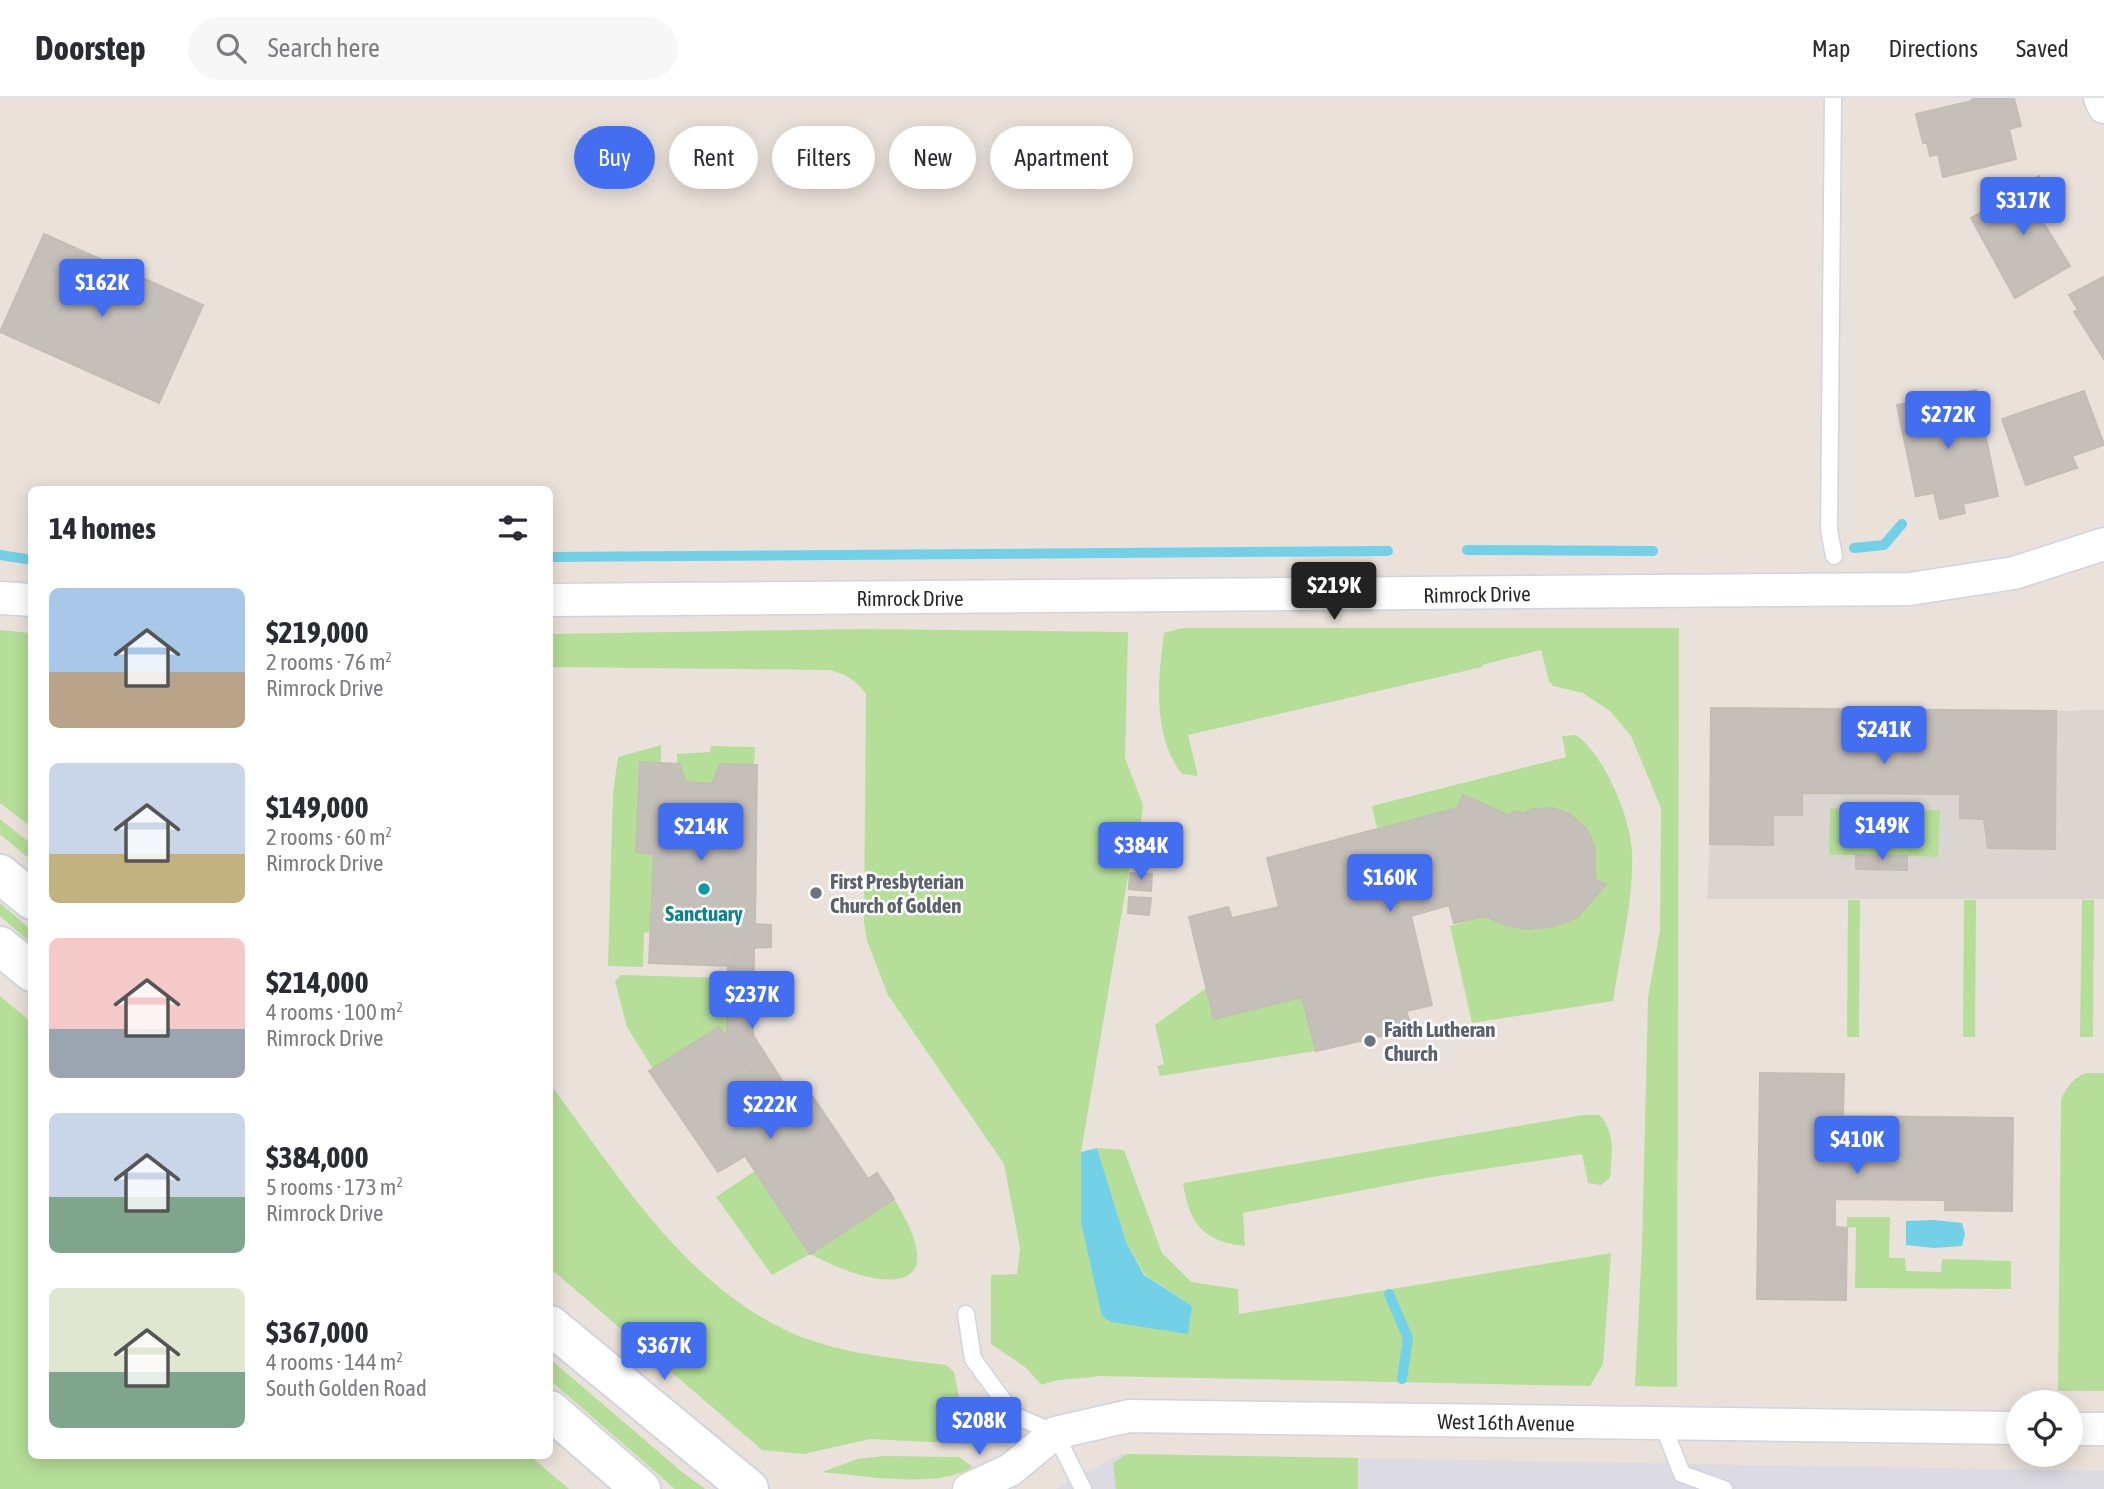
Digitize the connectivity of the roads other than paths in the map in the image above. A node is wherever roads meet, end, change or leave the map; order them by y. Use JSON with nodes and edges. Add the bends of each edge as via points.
{"nodes":[{"id":1,"x":1833,"y":98,"type":"edge"},
{"id":2,"x":2100,"y":98,"type":"edge"},
{"id":3,"x":2104,"y":107,"type":"edge"},
{"id":4,"x":2104,"y":544,"type":"edge"},
{"id":5,"x":1834,"y":556,"type":"dead end"},
{"id":6,"x":0,"y":598,"type":"edge"},
{"id":7,"x":28,"y":600,"type":"edge"},
{"id":8,"x":553,"y":600,"type":"edge"},
{"id":9,"x":0,"y":874,"type":"edge"},
{"id":10,"x":28,"y":897,"type":"edge"},
{"id":11,"x":0,"y":946,"type":"edge"},
{"id":12,"x":28,"y":969,"type":"edge"},
{"id":13,"x":966,"y":1314,"type":"dead end"},
{"id":14,"x":553,"y":1327,"type":"edge"},
{"id":15,"x":553,"y":1413,"type":"edge"},
{"id":16,"x":1662,"y":1423,"type":"junction"},
{"id":17,"x":2006,"y":1428,"type":"edge"},
{"id":18,"x":2083,"y":1429,"type":"edge"},
{"id":19,"x":2104,"y":1429,"type":"edge"},
{"id":20,"x":1055,"y":1433,"type":"junction"},
{"id":21,"x":1005,"y":1479,"type":"edge"},
{"id":22,"x":641,"y":1489,"type":"edge"},
{"id":23,"x":749,"y":1489,"type":"edge"},
{"id":24,"x":969,"y":1489,"type":"edge"},
{"id":25,"x":1083,"y":1489,"type":"edge"},
{"id":26,"x":1724,"y":1489,"type":"edge"}],
"edges":[{"from":1,"to":5,"type":"lane","via":[[1829,530]]},
{"from":2,"to":3,"type":"street"},
{"from":4,"to":8,"type":"street","name":"Rimrock Drive","via":[[2014,573],[1910,589]]},
{"from":6,"to":7,"type":"street"},
{"from":9,"to":10,"type":"main road"},
{"from":11,"to":12,"type":"main road"},
{"from":13,"to":20,"type":"lane","via":[[974,1359],[1014,1415]]},
{"from":14,"to":23,"type":"main road"},
{"from":15,"to":22,"type":"main road"},
{"from":16,"to":17,"type":"street","name":"West 16th Avenue"},
{"from":16,"to":20,"type":"street","name":"West 16th Avenue","via":[[1129,1416]]},
{"from":16,"to":26,"type":"lane","via":[[1682,1474]]},
{"from":18,"to":19,"type":"street"},
{"from":20,"to":21,"type":"street","name":"West 16th Avenue"},
{"from":20,"to":25,"type":"lane"},
{"from":21,"to":24,"type":"street","name":"West 16th Avenue"}]}
